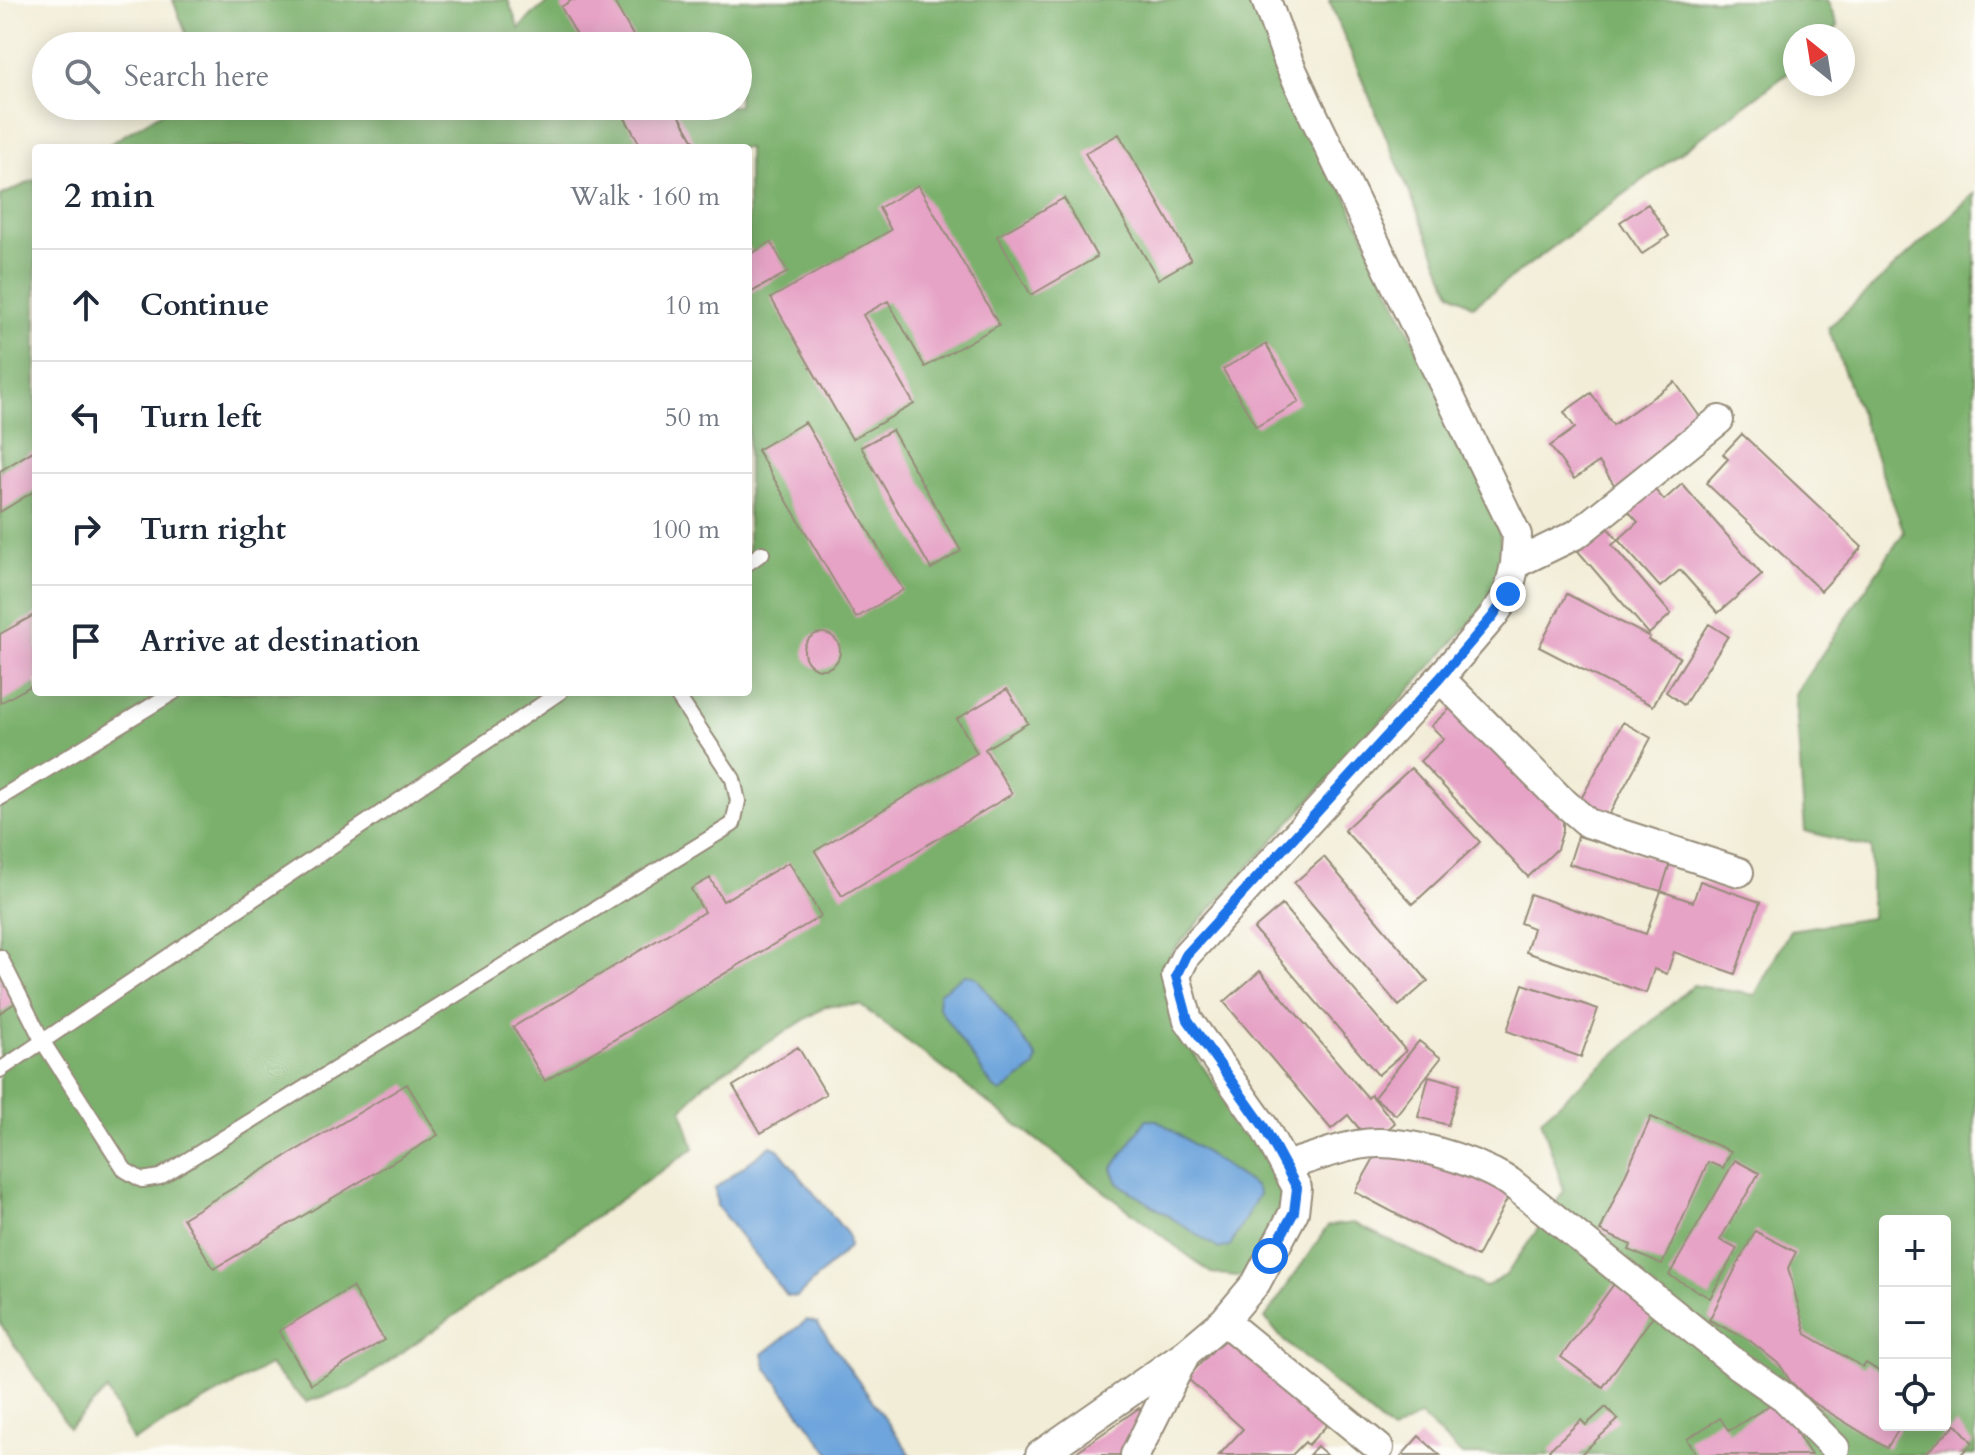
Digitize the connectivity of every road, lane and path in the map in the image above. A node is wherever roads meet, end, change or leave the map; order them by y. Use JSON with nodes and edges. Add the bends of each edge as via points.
{"nodes":[{"id":1,"x":1266,"y":0,"type":"edge"},
{"id":2,"x":1719,"y":420,"type":"dead end"},
{"id":3,"x":762,"y":553,"type":"dead end"},
{"id":4,"x":752,"y":560,"type":"edge"},
{"id":5,"x":1515,"y":564,"type":"junction"},
{"id":6,"x":1440,"y":678,"type":"junction"},
{"id":7,"x":167,"y":696,"type":"edge"},
{"id":8,"x":554,"y":696,"type":"edge"},
{"id":9,"x":678,"y":696,"type":"edge"},
{"id":10,"x":0,"y":798,"type":"edge"},
{"id":11,"x":1739,"y":872,"type":"dead end"},
{"id":12,"x":0,"y":957,"type":"edge"},
{"id":13,"x":43,"y":1042,"type":"junction"},
{"id":14,"x":0,"y":1070,"type":"edge"},
{"id":15,"x":1285,"y":1166,"type":"junction"},
{"id":16,"x":1224,"y":1321,"type":"junction"},
{"id":17,"x":1186,"y":1353,"type":"junction"},
{"id":18,"x":1379,"y":1448,"type":"dead end"},
{"id":19,"x":1835,"y":1448,"type":"dead end"},
{"id":20,"x":1040,"y":1455,"type":"edge"},
{"id":21,"x":1135,"y":1455,"type":"edge"}],
"edges":[{"from":1,"to":5,"type":"street","via":[[1307,102],[1517,535]]},
{"from":2,"to":5,"type":"street","via":[[1577,534]]},
{"from":3,"to":4,"type":"lane"},
{"from":5,"to":6,"type":"street","via":[[1508,594]]},
{"from":6,"to":11,"type":"street","via":[[1588,823]]},
{"from":6,"to":15,"type":"street","via":[[1186,955],[1176,976],[1188,1020],[1264,1127]]},
{"from":7,"to":10,"type":"lane"},
{"from":8,"to":13,"type":"lane"},
{"from":9,"to":13,"type":"lane","via":[[733,779],[738,801],[733,824],[160,1177],[142,1180],[125,1170]]},
{"from":12,"to":13,"type":"lane"},
{"from":13,"to":14,"type":"lane"},
{"from":15,"to":16,"type":"street","via":[[1297,1188],[1294,1212],[1256,1283]]},
{"from":15,"to":19,"type":"street","via":[[1360,1145],[1407,1146],[1482,1166],[1510,1182],[1784,1397]]},
{"from":16,"to":17,"type":"street"},
{"from":16,"to":18,"type":"street"},
{"from":17,"to":20,"type":"street"},
{"from":17,"to":21,"type":"street"}]}
